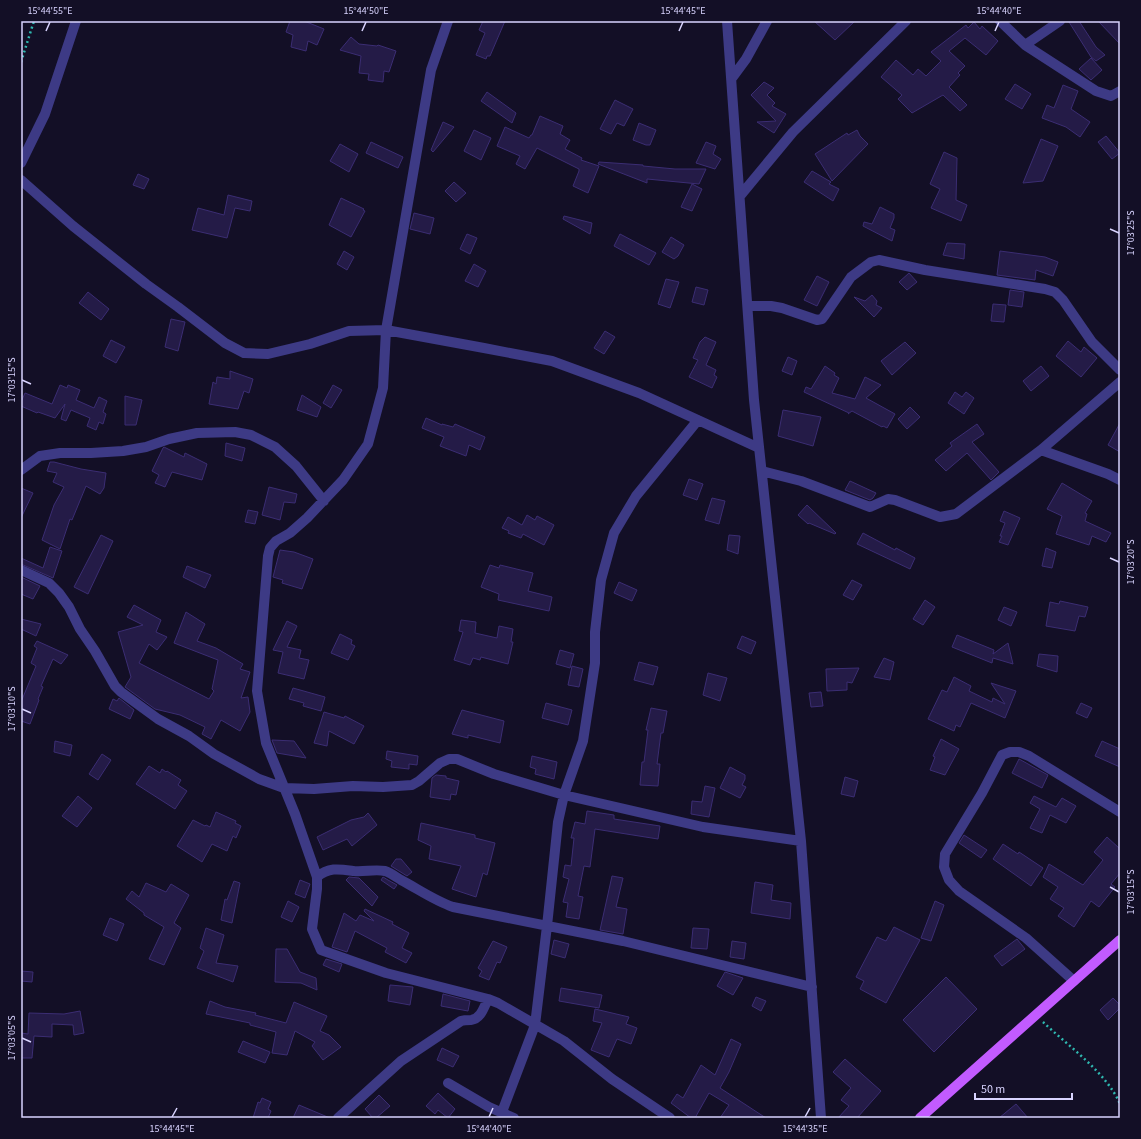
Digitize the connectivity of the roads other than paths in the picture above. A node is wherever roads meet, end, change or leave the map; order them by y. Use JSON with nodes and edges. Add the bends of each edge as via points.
{"nodes":[{"id":1,"x":76,"y":21,"type":"edge"},
{"id":2,"x":448,"y":21,"type":"edge"},
{"id":3,"x":727,"y":21,"type":"edge"},
{"id":4,"x":767,"y":21,"type":"edge"},
{"id":5,"x":906,"y":21,"type":"edge"},
{"id":6,"x":1000,"y":21,"type":"edge"},
{"id":7,"x":1060,"y":21,"type":"edge"},
{"id":8,"x":1025,"y":45,"type":"junction"},
{"id":9,"x":732,"y":78,"type":"junction"},
{"id":10,"x":1120,"y":91,"type":"edge"},
{"id":11,"x":21,"y":163,"type":"edge"},
{"id":12,"x":21,"y":180,"type":"edge"},
{"id":13,"x":740,"y":196,"type":"junction"},
{"id":14,"x":748,"y":306,"type":"junction"},
{"id":15,"x":386,"y":330,"type":"junction"},
{"id":16,"x":1120,"y":370,"type":"edge"},
{"id":17,"x":1120,"y":382,"type":"edge"},
{"id":18,"x":698,"y":420,"type":"junction"},
{"id":19,"x":759,"y":448,"type":"junction"},
{"id":20,"x":1041,"y":450,"type":"junction"},
{"id":21,"x":21,"y":470,"type":"edge"},
{"id":22,"x":762,"y":471,"type":"junction"},
{"id":23,"x":1120,"y":480,"type":"edge"},
{"id":24,"x":324,"y":501,"type":"junction"},
{"id":25,"x":21,"y":570,"type":"edge"},
{"id":26,"x":284,"y":788,"type":"junction"},
{"id":27,"x":564,"y":794,"type":"junction"},
{"id":28,"x":1120,"y":812,"type":"edge"},
{"id":29,"x":801,"y":841,"type":"junction"},
{"id":30,"x":317,"y":877,"type":"junction"},
{"id":31,"x":547,"y":926,"type":"junction"},
{"id":32,"x":1120,"y":940,"type":"edge"},
{"id":33,"x":1074,"y":981,"type":"junction"},
{"id":34,"x":812,"y":987,"type":"junction"},
{"id":35,"x":488,"y":1000,"type":"junction"},
{"id":36,"x":535,"y":1025,"type":"junction"},
{"id":37,"x":448,"y":1083,"type":"dead end"},
{"id":38,"x":502,"y":1112,"type":"junction"},
{"id":39,"x":338,"y":1118,"type":"edge"},
{"id":40,"x":514,"y":1118,"type":"edge"},
{"id":41,"x":670,"y":1118,"type":"edge"},
{"id":42,"x":821,"y":1118,"type":"edge"},
{"id":43,"x":920,"y":1118,"type":"edge"}],
"edges":[{"from":1,"to":11,"type":"street","via":[[45,114]]},
{"from":2,"to":15,"type":"street","via":[[431,70]]},
{"from":3,"to":9,"type":"street"},
{"from":4,"to":9,"type":"street"},
{"from":5,"to":13,"type":"street","via":[[793,132]]},
{"from":6,"to":8,"type":"street"},
{"from":7,"to":8,"type":"street"},
{"from":8,"to":10,"type":"street","via":[[1096,91],[1112,96]]},
{"from":9,"to":13,"type":"street"},
{"from":12,"to":15,"type":"street","via":[[73,226],[146,284],[225,343],[244,353],[268,354],[349,331]]},
{"from":13,"to":14,"type":"street"},
{"from":14,"to":16,"type":"street","via":[[771,306],[822,319],[851,277],[871,262],[885,260],[925,270],[1054,292],[1063,300],[1092,342]]},
{"from":14,"to":19,"type":"street"},
{"from":15,"to":18,"type":"street","via":[[552,361],[639,393]]},
{"from":15,"to":24,"type":"street","via":[[383,388],[368,444],[343,480]]},
{"from":17,"to":20,"type":"street"},
{"from":18,"to":19,"type":"street"},
{"from":18,"to":27,"type":"street","via":[[636,496],[614,533],[601,580],[595,632],[595,663],[583,741]]},
{"from":19,"to":22,"type":"street"},
{"from":20,"to":22,"type":"street","via":[[956,514],[940,517],[895,500],[888,499],[870,507]]},
{"from":20,"to":23,"type":"street"},
{"from":21,"to":24,"type":"street","via":[[40,456],[123,451],[197,433],[235,432],[251,435],[275,447],[296,466]]},
{"from":22,"to":29,"type":"street"},
{"from":24,"to":26,"type":"street","via":[[290,533],[276,540],[268,556],[257,691],[266,743]]},
{"from":25,"to":26,"type":"street","via":[[49,584],[59,593],[121,692],[214,754],[259,779]]},
{"from":26,"to":27,"type":"street","via":[[412,785],[440,763],[458,759],[494,774]]},
{"from":26,"to":30,"type":"street"},
{"from":27,"to":29,"type":"street","via":[[703,827]]},
{"from":27,"to":31,"type":"street","via":[[558,822]]},
{"from":28,"to":33,"type":"street","via":[[1029,756],[1010,752],[1002,755],[945,854],[944,867],[949,880],[959,891],[1026,938]]},
{"from":29,"to":34,"type":"street"},
{"from":30,"to":31,"type":"street","via":[[332,869],[384,871],[443,904]]},
{"from":30,"to":35,"type":"street","via":[[312,929],[320,950],[386,973]]},
{"from":31,"to":34,"type":"street","via":[[623,941]]},
{"from":31,"to":36,"type":"street"},
{"from":32,"to":33,"type":"main road"},
{"from":33,"to":43,"type":"main road"},
{"from":34,"to":42,"type":"street"},
{"from":35,"to":36,"type":"street","via":[[498,1003]]},
{"from":35,"to":39,"type":"street","via":[[480,1016],[460,1021],[401,1061]]},
{"from":36,"to":38,"type":"street"},
{"from":36,"to":41,"type":"street","via":[[564,1041],[612,1079]]},
{"from":37,"to":38,"type":"street"},
{"from":38,"to":40,"type":"street"}]}
